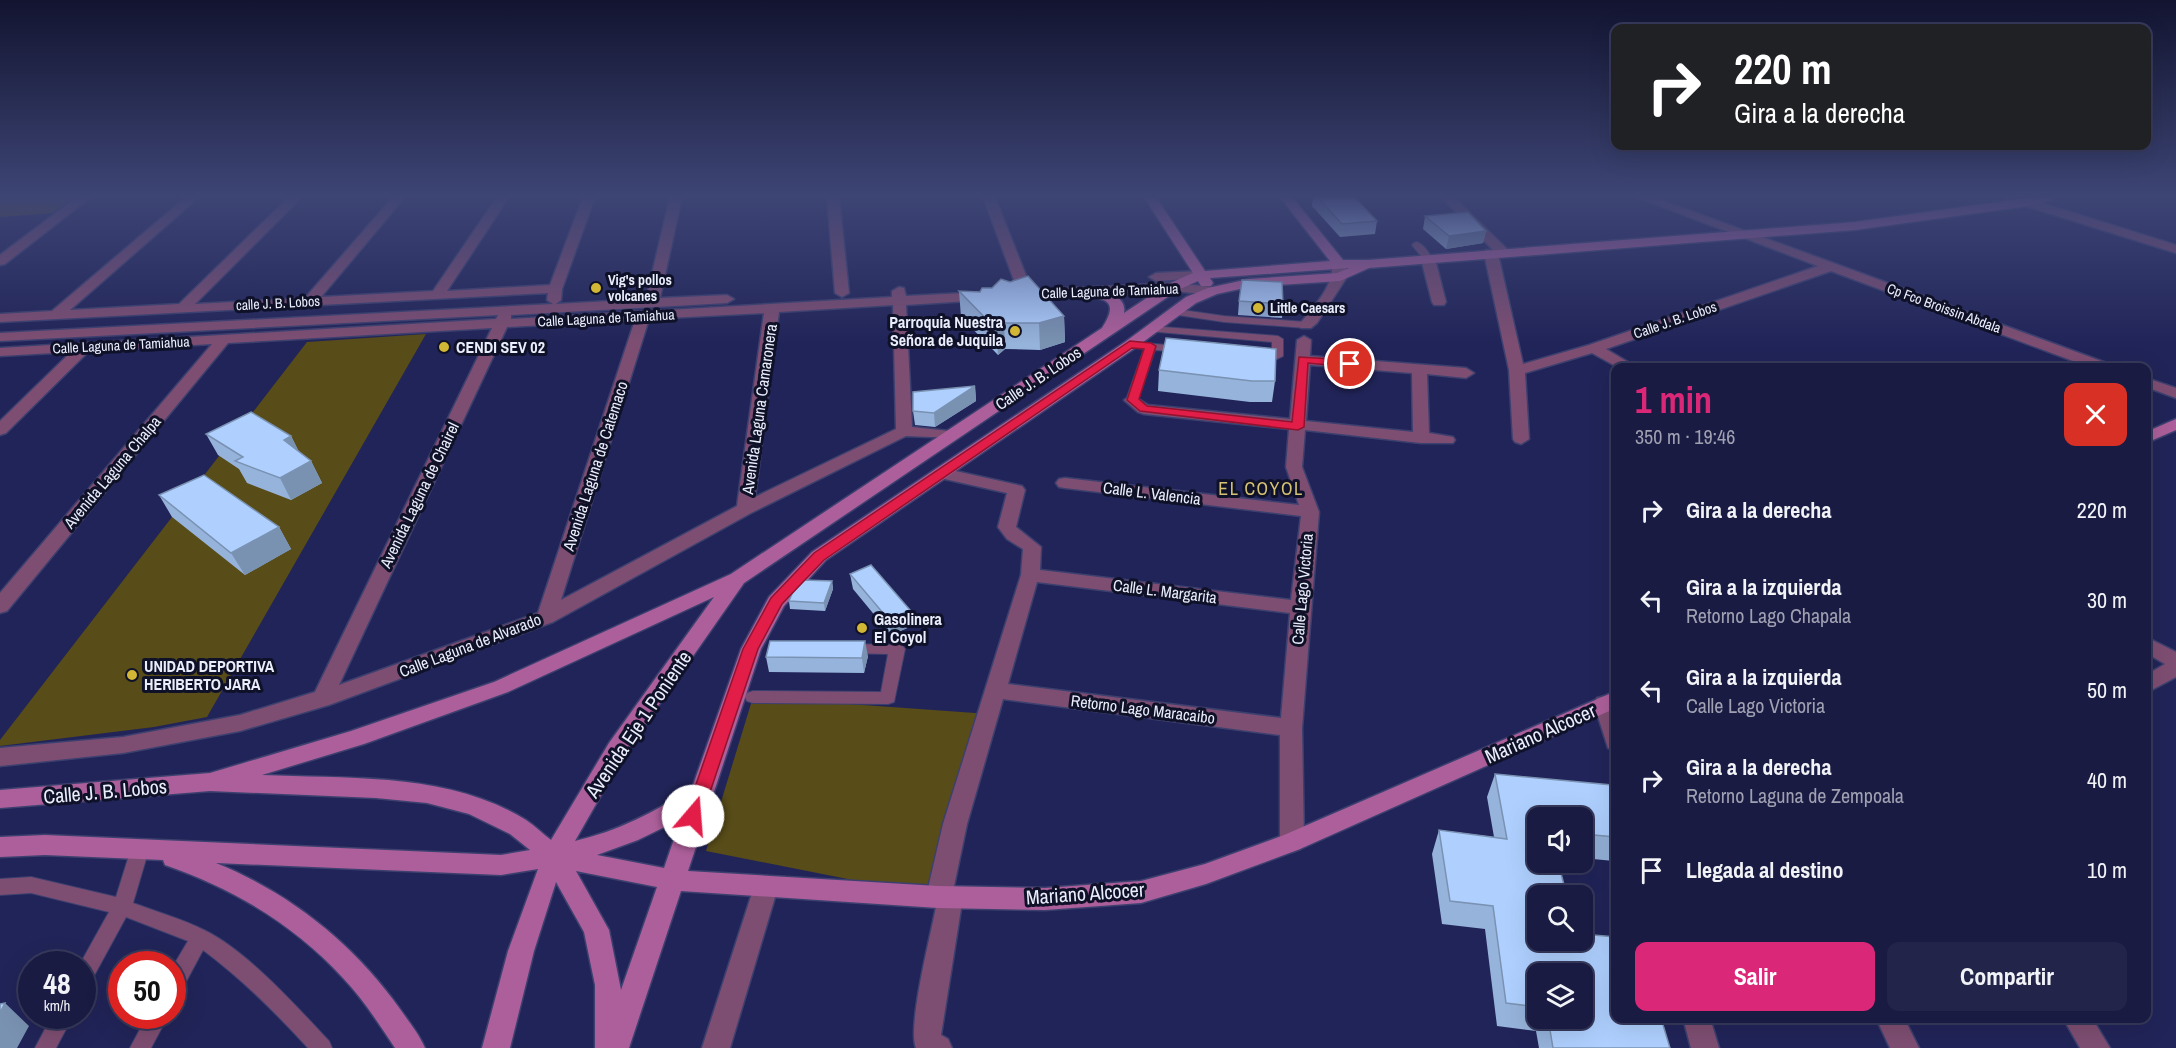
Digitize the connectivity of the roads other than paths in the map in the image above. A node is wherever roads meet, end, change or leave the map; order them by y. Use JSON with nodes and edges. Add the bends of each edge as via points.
{"nodes":[{"id":1,"x":20,"y":246,"type":"edge"},
{"id":2,"x":136,"y":246,"type":"edge"},
{"id":3,"x":246,"y":246,"type":"edge"},
{"id":4,"x":357,"y":246,"type":"edge"},
{"id":5,"x":470,"y":246,"type":"edge"},
{"id":6,"x":571,"y":246,"type":"edge"},
{"id":7,"x":664,"y":246,"type":"edge"},
{"id":8,"x":838,"y":246,"type":"edge"},
{"id":9,"x":997,"y":246,"type":"edge"},
{"id":10,"x":1181,"y":246,"type":"edge"},
{"id":11,"x":1322,"y":246,"type":"edge"},
{"id":12,"x":1418,"y":246,"type":"edge"},
{"id":13,"x":1491,"y":246,"type":"edge"},
{"id":14,"x":1587,"y":246,"type":"edge"},
{"id":15,"x":1778,"y":246,"type":"edge"},
{"id":16,"x":1497,"y":252,"type":"junction"},
{"id":17,"x":1428,"y":259,"type":"junction"},
{"id":18,"x":0,"y":261,"type":"edge"},
{"id":19,"x":1832,"y":266,"type":"junction"},
{"id":20,"x":1340,"y":271,"type":"junction"},
{"id":21,"x":1200,"y":275,"type":"junction"},
{"id":22,"x":1173,"y":287,"type":"junction"},
{"id":23,"x":555,"y":289,"type":"junction"},
{"id":24,"x":1004,"y":289,"type":"junction"},
{"id":25,"x":516,"y":291,"type":"junction"},
{"id":26,"x":1213,"y":291,"type":"junction"},
{"id":27,"x":1065,"y":292,"type":"junction"},
{"id":28,"x":842,"y":293,"type":"junction"},
{"id":29,"x":437,"y":295,"type":"junction"},
{"id":30,"x":900,"y":296,"type":"junction"},
{"id":31,"x":309,"y":302,"type":"junction"},
{"id":32,"x":1439,"y":302,"type":"dead end"},
{"id":33,"x":183,"y":308,"type":"junction"},
{"id":34,"x":553,"y":308,"type":"junction"},
{"id":35,"x":648,"y":309,"type":"junction"},
{"id":36,"x":772,"y":309,"type":"junction"},
{"id":37,"x":1174,"y":312,"type":"junction"},
{"id":38,"x":56,"y":315,"type":"junction"},
{"id":39,"x":505,"y":317,"type":"junction"},
{"id":40,"x":0,"y":318,"type":"edge"},
{"id":41,"x":1151,"y":329,"type":"junction"},
{"id":42,"x":1305,"y":332,"type":"junction"},
{"id":43,"x":1103,"y":334,"type":"junction"},
{"id":44,"x":0,"y":337,"type":"edge"},
{"id":45,"x":224,"y":339,"type":"junction"},
{"id":46,"x":1130,"y":345,"type":"junction"},
{"id":47,"x":1151,"y":346,"type":"junction"},
{"id":48,"x":85,"y":347,"type":"junction"},
{"id":49,"x":1594,"y":348,"type":"junction"},
{"id":50,"x":1197,"y":350,"type":"edge"},
{"id":51,"x":0,"y":352,"type":"edge"},
{"id":52,"x":1243,"y":354,"type":"edge"},
{"id":53,"x":1303,"y":360,"type":"junction"},
{"id":54,"x":1622,"y":363,"type":"edge"},
{"id":55,"x":2094,"y":363,"type":"edge"},
{"id":56,"x":1419,"y":369,"type":"junction"},
{"id":57,"x":1516,"y":370,"type":"junction"},
{"id":58,"x":1466,"y":373,"type":"dead end"},
{"id":59,"x":2151,"y":384,"type":"edge"},
{"id":60,"x":2176,"y":393,"type":"edge"},
{"id":61,"x":1132,"y":400,"type":"joint"},
{"id":62,"x":2176,"y":424,"type":"edge"},
{"id":63,"x":1298,"y":427,"type":"junction"},
{"id":64,"x":0,"y":430,"type":"edge"},
{"id":65,"x":904,"y":431,"type":"junction"},
{"id":66,"x":952,"y":435,"type":"junction"},
{"id":67,"x":2151,"y":436,"type":"edge"},
{"id":68,"x":1421,"y":438,"type":"junction"},
{"id":69,"x":1521,"y":439,"type":"dead end"},
{"id":70,"x":1447,"y":440,"type":"dead end"},
{"id":71,"x":942,"y":472,"type":"junction"},
{"id":72,"x":1065,"y":483,"type":"dead end"},
{"id":73,"x":745,"y":509,"type":"junction"},
{"id":74,"x":1310,"y":512,"type":"junction"},
{"id":75,"x":1030,"y":575,"type":"junction"},
{"id":76,"x":738,"y":578,"type":"junction"},
{"id":77,"x":0,"y":606,"type":"edge"},
{"id":78,"x":1300,"y":608,"type":"junction"},
{"id":79,"x":546,"y":617,"type":"junction"},
{"id":80,"x":2151,"y":648,"type":"edge"},
{"id":81,"x":751,"y":649,"type":"junction"},
{"id":82,"x":773,"y":649,"type":"edge"},
{"id":83,"x":829,"y":649,"type":"edge"},
{"id":84,"x":2175,"y":669,"type":"edge"},
{"id":85,"x":2151,"y":682,"type":"edge"},
{"id":86,"x":995,"y":690,"type":"junction"},
{"id":87,"x":753,"y":697,"type":"dead end"},
{"id":88,"x":322,"y":699,"type":"junction"},
{"id":89,"x":1610,"y":701,"type":"edge"},
{"id":90,"x":1291,"y":728,"type":"junction"},
{"id":91,"x":0,"y":757,"type":"edge"},
{"id":92,"x":210,"y":782,"type":"junction"},
{"id":93,"x":700,"y":795,"type":"junction"},
{"id":94,"x":0,"y":799,"type":"edge"},
{"id":95,"x":1292,"y":842,"type":"junction"},
{"id":96,"x":0,"y":847,"type":"edge"},
{"id":97,"x":140,"y":849,"type":"junction"},
{"id":98,"x":555,"y":857,"type":"junction"},
{"id":99,"x":674,"y":880,"type":"junction"},
{"id":100,"x":0,"y":887,"type":"edge"},
{"id":101,"x":766,"y":887,"type":"junction"},
{"id":102,"x":944,"y":896,"type":"junction"},
{"id":103,"x":122,"y":907,"type":"junction"},
{"id":104,"x":200,"y":937,"type":"junction"},
{"id":105,"x":96,"y":954,"type":"edge"},
{"id":106,"x":186,"y":962,"type":"edge"},
{"id":107,"x":1698,"y":1023,"type":"edge"},
{"id":108,"x":1892,"y":1023,"type":"edge"},
{"id":109,"x":2079,"y":1023,"type":"edge"},
{"id":110,"x":56,"y":1029,"type":"edge"},
{"id":111,"x":151,"y":1029,"type":"edge"},
{"id":112,"x":45,"y":1048,"type":"edge"},
{"id":113,"x":140,"y":1048,"type":"edge"},
{"id":114,"x":322,"y":1048,"type":"edge"},
{"id":115,"x":411,"y":1048,"type":"edge"},
{"id":116,"x":496,"y":1048,"type":"edge"},
{"id":117,"x":609,"y":1048,"type":"edge"},
{"id":118,"x":615,"y":1048,"type":"edge"},
{"id":119,"x":716,"y":1048,"type":"edge"},
{"id":120,"x":938,"y":1048,"type":"edge"},
{"id":121,"x":1705,"y":1048,"type":"edge"},
{"id":122,"x":1905,"y":1048,"type":"edge"},
{"id":123,"x":2096,"y":1048,"type":"edge"}],
"edges":[{"from":1,"to":18,"type":"street"},
{"from":2,"to":38,"type":"street"},
{"from":3,"to":33,"type":"street"},
{"from":4,"to":31,"type":"street"},
{"from":5,"to":29,"type":"street"},
{"from":6,"to":23,"type":"street"},
{"from":7,"to":35,"type":"street","name":"Avenida Laguna de Catemaco"},
{"from":8,"to":28,"type":"street"},
{"from":9,"to":24,"type":"street"},
{"from":10,"to":21,"type":"main road"},
{"from":11,"to":20,"type":"main road"},
{"from":12,"to":17,"type":"lane"},
{"from":13,"to":16,"type":"street"},
{"from":14,"to":16,"type":"main road","name":"Calle J. B. Lobos"},
{"from":15,"to":19,"type":"street","name":"Cp Fco Broissin Abdala"},
{"from":16,"to":17,"type":"main road","name":"Calle J. B. Lobos"},
{"from":16,"to":57,"type":"street"},
{"from":17,"to":20,"type":"main road","name":"Calle J. B. Lobos","via":[[1368,264]]},
{"from":17,"to":32,"type":"street"},
{"from":19,"to":49,"type":"street","name":"Calle J. B. Lobos"},
{"from":19,"to":55,"type":"street","name":"Cp Fco Broissin Abdala"},
{"from":20,"to":21,"type":"main road","name":"Calle J. B. Lobos"},
{"from":20,"to":26,"type":"main road","name":"Calle J. B. Lobos"},
{"from":20,"to":42,"type":"street"},
{"from":21,"to":22,"type":"main road","name":"Calle J. B. Lobos"},
{"from":21,"to":24,"type":"street","name":"Calle Laguna de Tamiahua"},
{"from":21,"to":26,"type":"main road"},
{"from":22,"to":26,"type":"street","name":"Calle Laguna de Tamiahua"},
{"from":22,"to":27,"type":"street","name":"Calle Laguna de Tamiahua"},
{"from":22,"to":43,"type":"main road","name":"Calle J. B. Lobos"},
{"from":23,"to":25,"type":"street","name":"calle J. B. Lobos"},
{"from":23,"to":34,"type":"street"},
{"from":24,"to":27,"type":"street","name":"Calle Laguna de Tamiahua"},
{"from":24,"to":30,"type":"street","name":"Calle Laguna de Tamiahua"},
{"from":25,"to":29,"type":"street","name":"calle J. B. Lobos"},
{"from":25,"to":39,"type":"street","name":"Avenida Laguna de Chairel"},
{"from":26,"to":37,"type":"main road","name":"Calle J. B. Lobos"},
{"from":27,"to":43,"type":"main road","via":[[1096,294],[1116,301],[1120,312]]},
{"from":28,"to":30,"type":"street","name":"Calle Laguna de Tamiahua"},
{"from":28,"to":35,"type":"street","name":"Calle Laguna de Tamiahua"},
{"from":29,"to":31,"type":"street","name":"calle J. B. Lobos"},
{"from":30,"to":36,"type":"street","name":"Calle Laguna de Tamiahua"},
{"from":30,"to":65,"type":"street"},
{"from":31,"to":33,"type":"street","name":"calle J. B. Lobos"},
{"from":33,"to":38,"type":"street","name":"calle J. B. Lobos"},
{"from":34,"to":35,"type":"street","name":"Calle Laguna de Tamiahua"},
{"from":34,"to":39,"type":"street","name":"Calle Laguna de Tamiahua"},
{"from":35,"to":36,"type":"street","name":"Calle Laguna de Tamiahua"},
{"from":35,"to":39,"type":"street","name":"Calle Laguna de Tamiahua"},
{"from":35,"to":79,"type":"street","name":"Avenida Laguna de Catemaco"},
{"from":36,"to":73,"type":"street","name":"Avenida Laguna Camaronera"},
{"from":37,"to":41,"type":"main road","name":"Calle J. B. Lobos"},
{"from":37,"to":42,"type":"lane"},
{"from":38,"to":40,"type":"street","name":"calle J. B. Lobos"},
{"from":39,"to":44,"type":"street","name":"Calle Laguna de Tamiahua"},
{"from":39,"to":45,"type":"street","name":"Calle Laguna de Tamiahua"},
{"from":39,"to":88,"type":"street","name":"Avenida Laguna de Chairel"},
{"from":41,"to":46,"type":"main road","name":"Calle J. B. Lobos"},
{"from":41,"to":52,"type":"lane","via":[[1278,339],[1277,356]]},
{"from":42,"to":53,"type":"street","name":"Calle Lago Victoria"},
{"from":43,"to":66,"type":"main road","name":"Calle J. B. Lobos"},
{"from":45,"to":48,"type":"street","name":"Calle Laguna de Tamiahua"},
{"from":45,"to":77,"type":"street","name":"Avenida Laguna Chalpa"},
{"from":46,"to":47,"type":"lane"},
{"from":46,"to":71,"type":"main road","name":"Calle J. B. Lobos"},
{"from":47,"to":50,"type":"lane"},
{"from":47,"to":61,"type":"lane"},
{"from":48,"to":51,"type":"street","name":"Calle Laguna de Tamiahua"},
{"from":48,"to":64,"type":"street"},
{"from":49,"to":54,"type":"street"},
{"from":49,"to":57,"type":"street","name":"Calle J. B. Lobos"},
{"from":53,"to":56,"type":"street"},
{"from":53,"to":63,"type":"street","name":"Calle Lago Victoria"},
{"from":56,"to":58,"type":"street"},
{"from":56,"to":68,"type":"street"},
{"from":57,"to":69,"type":"street"},
{"from":59,"to":60,"type":"street"},
{"from":61,"to":63,"type":"street","via":[[1144,409]]},
{"from":62,"to":67,"type":"main road"},
{"from":63,"to":68,"type":"street"},
{"from":63,"to":74,"type":"street","name":"Calle Lago Victoria","via":[[1294,467]]},
{"from":65,"to":66,"type":"street"},
{"from":65,"to":73,"type":"street","name":"Calle Laguna de Alvarado"},
{"from":66,"to":76,"type":"main road","name":"Calle J. B. Lobos"},
{"from":68,"to":70,"type":"street"},
{"from":71,"to":75,"type":"street","via":[[1016,490],[1007,527],[1032,547]]},
{"from":71,"to":81,"type":"main road","name":"Calle J. B. Lobos","via":[[819,556],[776,602]]},
{"from":72,"to":74,"type":"street","name":"Calle L. Valencia"},
{"from":73,"to":79,"type":"street","name":"Calle Laguna de Alvarado"},
{"from":74,"to":78,"type":"street","name":"Calle Lago Victoria"},
{"from":75,"to":78,"type":"street","name":"Calle L. Margarita"},
{"from":75,"to":86,"type":"street"},
{"from":76,"to":92,"type":"main road","via":[[501,687],[356,738]]},
{"from":76,"to":98,"type":"main road","name":"Avenida Eje 1 Poniente","via":[[602,771]]},
{"from":78,"to":90,"type":"street","name":"Calle Lago Victoria"},
{"from":79,"to":88,"type":"street","name":"Calle Laguna de Alvarado"},
{"from":80,"to":84,"type":"street"},
{"from":81,"to":82,"type":"lane"},
{"from":81,"to":93,"type":"main road","name":"Calle J. B. Lobos"},
{"from":83,"to":87,"type":"lane","via":[[897,649],[888,698]]},
{"from":84,"to":85,"type":"street"},
{"from":86,"to":90,"type":"street","name":"Retorno Lago Maracaibo"},
{"from":86,"to":102,"type":"street","via":[[955,824]]},
{"from":88,"to":91,"type":"street","name":"Calle Laguna de Alvarado","via":[[240,723],[123,745]]},
{"from":89,"to":95,"type":"main road","name":"Mariano Alcocer"},
{"from":90,"to":95,"type":"street","name":"Calle Lago Victoria"},
{"from":92,"to":94,"type":"main road","name":"Calle J. B. Lobos"},
{"from":92,"to":98,"type":"main road","via":[[427,794],[474,806],[518,827]]},
{"from":93,"to":98,"type":"main road","via":[[674,814],[636,833]]},
{"from":93,"to":99,"type":"main road"},
{"from":95,"to":102,"type":"main road","name":"Mariano Alcocer","via":[[1206,874],[1141,892],[1045,899]]},
{"from":96,"to":97,"type":"main road"},
{"from":97,"to":98,"type":"main road","via":[[501,865]]},
{"from":97,"to":103,"type":"lane"},
{"from":97,"to":115,"type":"main road","via":[[219,874],[287,915],[342,958]]},
{"from":98,"to":99,"type":"main road","name":"Mariano Alcocer"},
{"from":98,"to":116,"type":"main road","name":"Avenida Eje 1 Poniente","via":[[522,943]]},
{"from":98,"to":117,"type":"main road","via":[[596,930],[608,985]]},
{"from":99,"to":101,"type":"main road","name":"Mariano Alcocer"},
{"from":99,"to":118,"type":"main road"},
{"from":100,"to":103,"type":"lane","via":[[32,885]]},
{"from":101,"to":102,"type":"main road","name":"Mariano Alcocer"},
{"from":101,"to":119,"type":"street"},
{"from":102,"to":120,"type":"street","via":[[927,1042]]},
{"from":103,"to":104,"type":"lane"},
{"from":103,"to":105,"type":"lane"},
{"from":104,"to":106,"type":"lane"},
{"from":104,"to":114,"type":"lane","via":[[235,962]]},
{"from":107,"to":121,"type":"street"},
{"from":108,"to":122,"type":"street"},
{"from":109,"to":123,"type":"street"},
{"from":110,"to":112,"type":"lane"},
{"from":111,"to":113,"type":"lane"}]}
